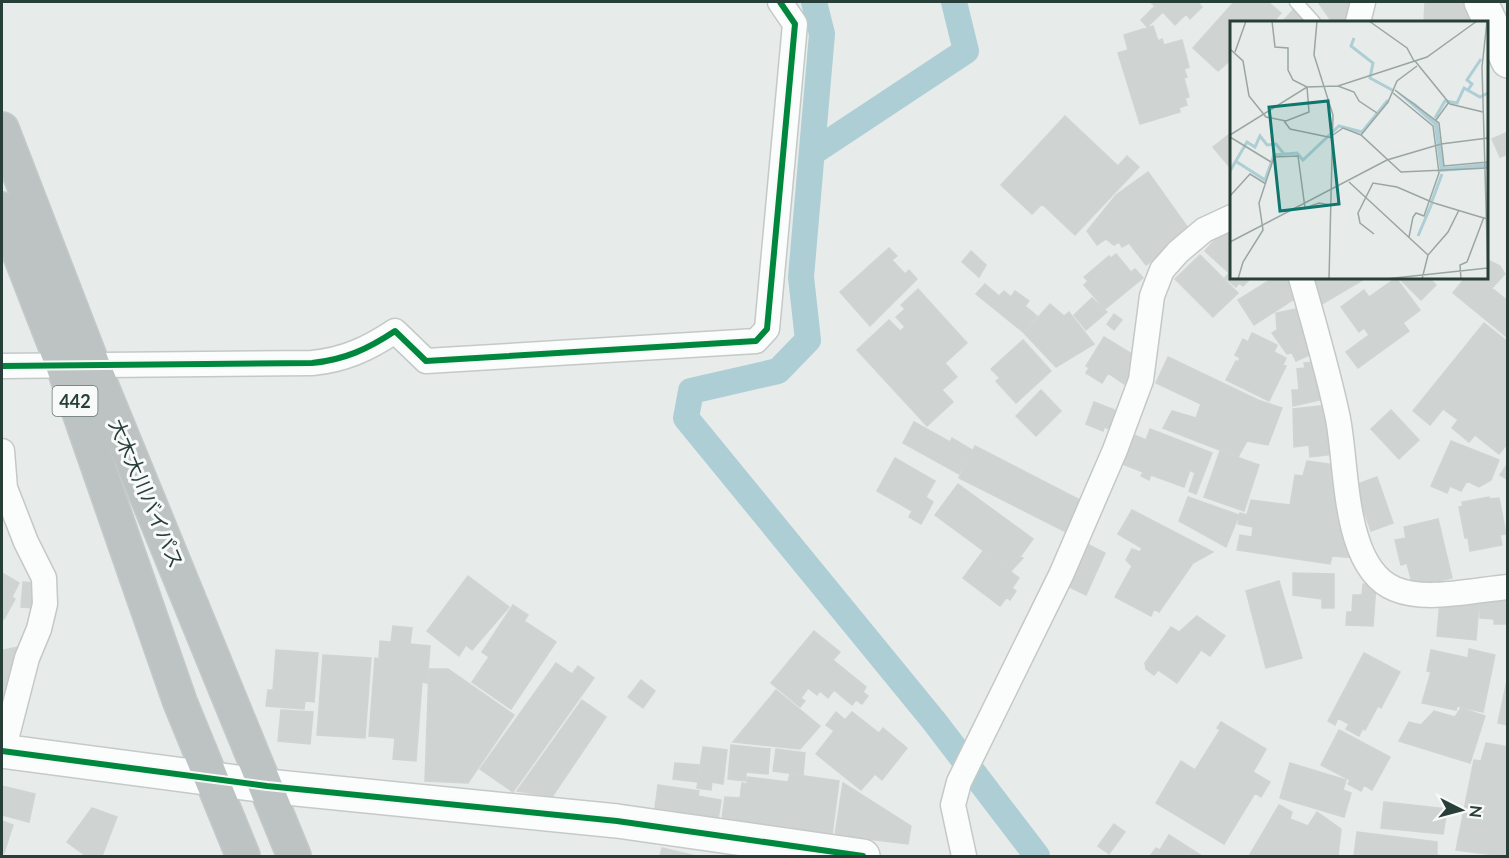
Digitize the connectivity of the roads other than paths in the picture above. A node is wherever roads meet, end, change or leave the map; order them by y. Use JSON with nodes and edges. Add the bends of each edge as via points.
{"nodes":[{"id":1,"x":780,"y":2,"type":"edge"},
{"id":2,"x":1296,"y":2,"type":"edge"},
{"id":3,"x":1363,"y":2,"type":"edge"},
{"id":4,"x":1481,"y":2,"type":"edge"},
{"id":5,"x":1313,"y":21,"type":"edge"},
{"id":6,"x":1358,"y":21,"type":"edge"},
{"id":7,"x":1508,"y":61,"type":"edge"},
{"id":8,"x":2,"y":129,"type":"edge"},
{"id":9,"x":2,"y":209,"type":"edge"},
{"id":10,"x":1230,"y":218,"type":"edge"},
{"id":11,"x":1301,"y":279,"type":"edge"},
{"id":12,"x":2,"y":366,"type":"edge"},
{"id":13,"x":78,"y":366,"type":"junction"},
{"id":14,"x":2,"y":451,"type":"edge"},
{"id":15,"x":1508,"y":587,"type":"edge"},
{"id":16,"x":2,"y":751,"type":"edge"},
{"id":17,"x":211,"y":778,"type":"junction"},
{"id":18,"x":267,"y":786,"type":"junction"},
{"id":19,"x":243,"y":856,"type":"edge"},
{"id":20,"x":294,"y":856,"type":"edge"},
{"id":21,"x":863,"y":856,"type":"edge"},
{"id":22,"x":964,"y":856,"type":"edge"}],
"edges":[{"from":1,"to":13,"type":"street","via":[[795,24],[766,329],[756,341],[426,361],[395,331],[369,348],[334,361]]},
{"from":2,"to":5,"type":"lane"},
{"from":3,"to":6,"type":"street"},
{"from":4,"to":7,"type":"street"},
{"from":8,"to":13,"type":"highway","name":"大木大川バイパス","number":"442"},
{"from":9,"to":13,"type":"highway","name":"大木大川バイパス","number":"442"},
{"from":10,"to":22,"type":"street","via":[[1204,230],[1162,270],[1152,296],[1141,381],[1115,450],[1060,575],[959,782],[953,805]]},
{"from":11,"to":15,"type":"street","via":[[1338,418],[1347,499],[1358,543],[1373,572],[1393,589],[1417,596]]},
{"from":12,"to":13,"type":"street"},
{"from":13,"to":17,"type":"highway","name":"大木大川バイパス","number":"442","via":[[142,596]]},
{"from":13,"to":18,"type":"highway","name":"大木大川バイパス","number":"442","via":[[183,580]]},
{"from":14,"to":16,"type":"street","via":[[5,488],[44,578],[45,604]]},
{"from":16,"to":17,"type":"street"},
{"from":17,"to":18,"type":"street"},
{"from":17,"to":19,"type":"highway","name":"大木大川バイパス","number":"442"},
{"from":18,"to":20,"type":"highway","name":"大木大川バイパス","number":"442"},
{"from":18,"to":21,"type":"street","via":[[616,821]]}]}
